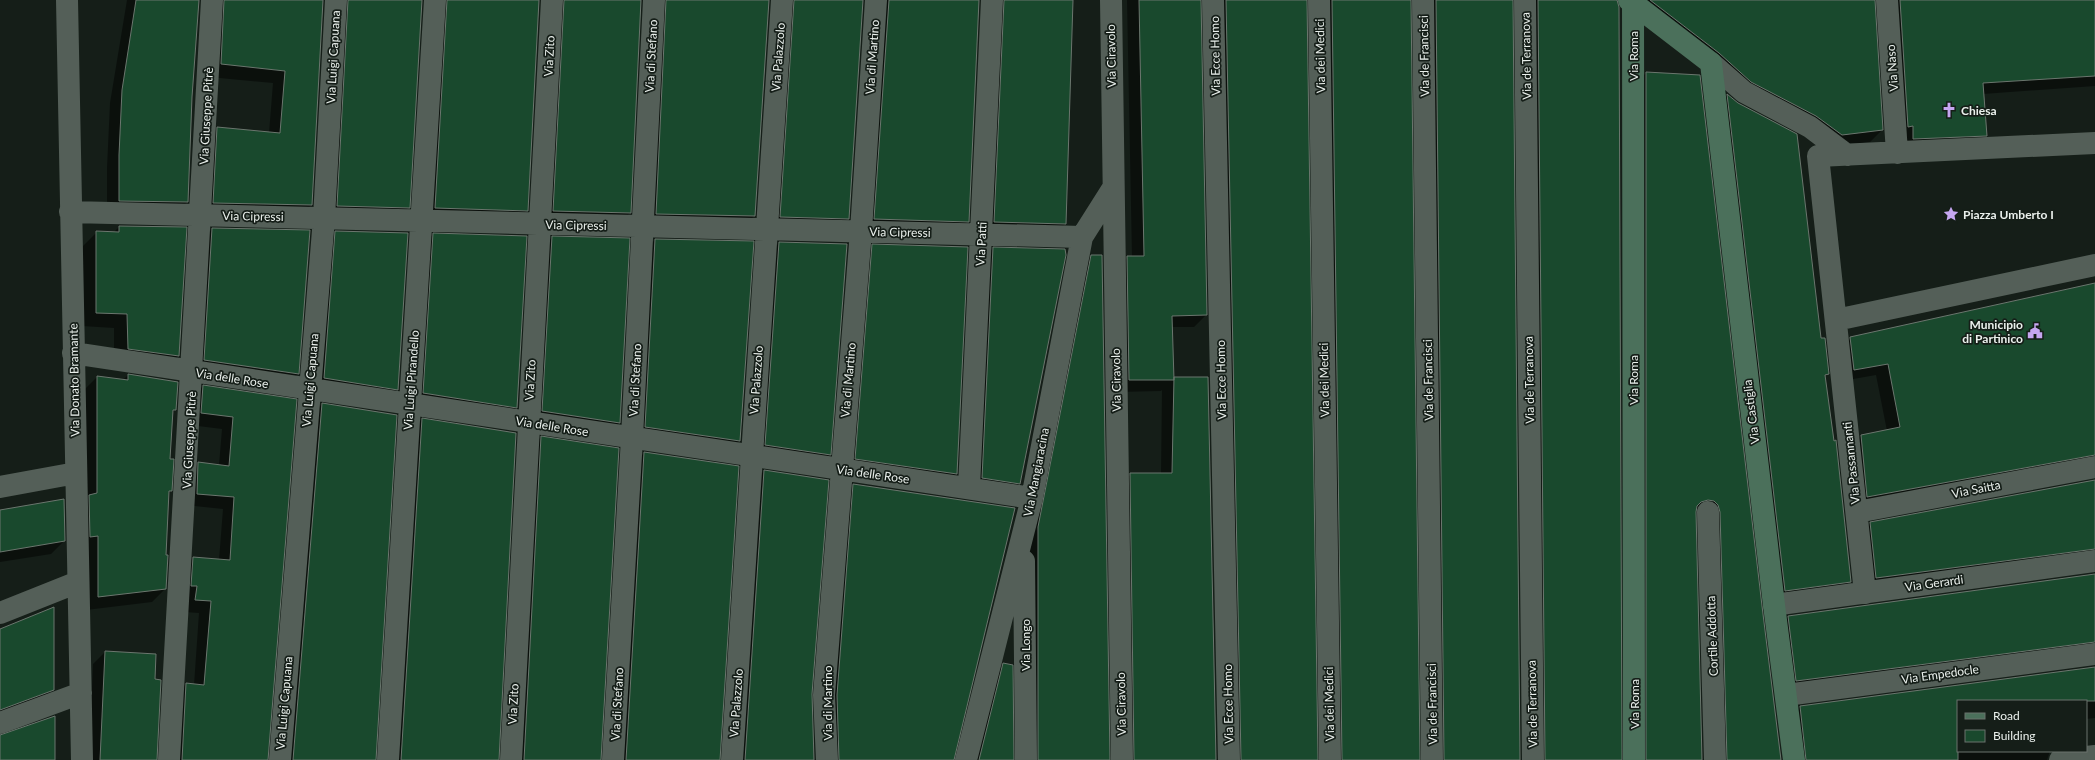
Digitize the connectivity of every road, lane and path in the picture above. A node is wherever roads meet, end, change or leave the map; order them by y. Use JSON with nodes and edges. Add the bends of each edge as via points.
{"nodes":[{"id":1,"x":68,"y":0,"type":"edge"},
{"id":2,"x":212,"y":0,"type":"edge"},
{"id":3,"x":336,"y":0,"type":"edge"},
{"id":4,"x":434,"y":0,"type":"edge"},
{"id":5,"x":552,"y":0,"type":"edge"},
{"id":6,"x":654,"y":0,"type":"edge"},
{"id":7,"x":782,"y":0,"type":"edge"},
{"id":8,"x":876,"y":0,"type":"edge"},
{"id":9,"x":992,"y":0,"type":"edge"},
{"id":10,"x":1111,"y":0,"type":"edge"},
{"id":11,"x":1214,"y":0,"type":"edge"},
{"id":12,"x":1319,"y":0,"type":"edge"},
{"id":13,"x":1424,"y":0,"type":"edge"},
{"id":14,"x":1525,"y":0,"type":"edge"},
{"id":15,"x":1887,"y":0,"type":"edge"},
{"id":16,"x":1631,"y":1,"type":"edge"},
{"id":17,"x":1710,"y":63,"type":"junction"},
{"id":18,"x":1810,"y":127,"type":"junction"},
{"id":19,"x":2095,"y":143,"type":"edge"},
{"id":20,"x":1896,"y":144,"type":"junction"},
{"id":21,"x":1847,"y":155,"type":"junction"},
{"id":22,"x":1818,"y":156,"type":"junction"},
{"id":23,"x":1113,"y":188,"type":"junction"},
{"id":24,"x":70,"y":212,"type":"junction"},
{"id":25,"x":201,"y":215,"type":"junction"},
{"id":26,"x":324,"y":218,"type":"junction"},
{"id":27,"x":421,"y":220,"type":"junction"},
{"id":28,"x":540,"y":224,"type":"junction"},
{"id":29,"x":642,"y":226,"type":"junction"},
{"id":30,"x":767,"y":231,"type":"junction"},
{"id":31,"x":860,"y":231,"type":"junction"},
{"id":32,"x":981,"y":234,"type":"junction"},
{"id":33,"x":1082,"y":237,"type":"junction"},
{"id":34,"x":2095,"y":265,"type":"edge"},
{"id":35,"x":1836,"y":326,"type":"junction"},
{"id":36,"x":73,"y":353,"type":"junction"},
{"id":37,"x":193,"y":372,"type":"junction"},
{"id":38,"x":309,"y":389,"type":"junction"},
{"id":39,"x":409,"y":404,"type":"junction"},
{"id":40,"x":528,"y":422,"type":"junction"},
{"id":41,"x":632,"y":438,"type":"junction"},
{"id":42,"x":751,"y":456,"type":"junction"},
{"id":43,"x":2095,"y":467,"type":"edge"},
{"id":44,"x":841,"y":469,"type":"junction"},
{"id":45,"x":76,"y":474,"type":"junction"},
{"id":46,"x":0,"y":487,"type":"edge"},
{"id":47,"x":969,"y":488,"type":"junction"},
{"id":48,"x":1032,"y":498,"type":"junction"},
{"id":49,"x":1708,"y":512,"type":"dead end"},
{"id":50,"x":1857,"y":512,"type":"junction"},
{"id":51,"x":1024,"y":531,"type":"junction"},
{"id":52,"x":2095,"y":561,"type":"edge"},
{"id":53,"x":78,"y":582,"type":"junction"},
{"id":54,"x":1865,"y":593,"type":"junction"},
{"id":55,"x":1774,"y":605,"type":"junction"},
{"id":56,"x":0,"y":613,"type":"edge"},
{"id":57,"x":2095,"y":654,"type":"edge"},
{"id":58,"x":81,"y":693,"type":"junction"},
{"id":59,"x":1786,"y":695,"type":"junction"},
{"id":60,"x":0,"y":723,"type":"edge"},
{"id":61,"x":2095,"y":756,"type":"edge"},
{"id":62,"x":82,"y":760,"type":"edge"},
{"id":63,"x":169,"y":760,"type":"edge"},
{"id":64,"x":280,"y":760,"type":"edge"},
{"id":65,"x":388,"y":760,"type":"edge"},
{"id":66,"x":511,"y":760,"type":"edge"},
{"id":67,"x":613,"y":760,"type":"edge"},
{"id":68,"x":732,"y":760,"type":"edge"},
{"id":69,"x":827,"y":760,"type":"edge"},
{"id":70,"x":966,"y":760,"type":"edge"},
{"id":71,"x":1026,"y":760,"type":"edge"},
{"id":72,"x":1122,"y":760,"type":"edge"},
{"id":73,"x":1229,"y":760,"type":"edge"},
{"id":74,"x":1330,"y":760,"type":"edge"},
{"id":75,"x":1432,"y":760,"type":"edge"},
{"id":76,"x":1532,"y":760,"type":"edge"},
{"id":77,"x":1634,"y":760,"type":"edge"},
{"id":78,"x":1715,"y":760,"type":"edge"},
{"id":79,"x":1794,"y":760,"type":"edge"},
{"id":80,"x":2060,"y":760,"type":"edge"}],
"edges":[{"from":1,"to":24,"type":"street","name":"Via Donato Bramante"},
{"from":2,"to":25,"type":"street","name":"Via Giuseppe Pitrè"},
{"from":3,"to":26,"type":"street","name":"Via Luigi Capuana"},
{"from":4,"to":27,"type":"street","name":"Via Luigi Pirandello"},
{"from":5,"to":28,"type":"street","name":"Via Zito"},
{"from":6,"to":29,"type":"street","name":"Via di Stefano"},
{"from":7,"to":30,"type":"street","name":"Via Palazzolo"},
{"from":8,"to":31,"type":"street","name":"Via di Martino"},
{"from":9,"to":32,"type":"street","name":"Via Patti"},
{"from":10,"to":23,"type":"street","name":"Via Ciravolo"},
{"from":11,"to":73,"type":"street","name":"Via Ecce Homo"},
{"from":12,"to":74,"type":"street","name":"Via dei Medici"},
{"from":13,"to":75,"type":"street","name":"Via de Francisci"},
{"from":14,"to":76,"type":"street","name":"Via de Terranova"},
{"from":15,"to":20,"type":"street","name":"Via Naso"},
{"from":16,"to":17,"type":"street"},
{"from":16,"to":77,"type":"street","name":"Via Roma"},
{"from":17,"to":18,"type":"street","via":[[1744,92]]},
{"from":17,"to":55,"type":"street","name":"Via Castiglia"},
{"from":18,"to":21,"type":"street"},
{"from":18,"to":22,"type":"street","name":"Via Passannanti"},
{"from":19,"to":20,"type":"street"},
{"from":20,"to":21,"type":"street"},
{"from":21,"to":22,"type":"street"},
{"from":22,"to":35,"type":"street","name":"Via Passannanti"},
{"from":23,"to":33,"type":"street","name":"Via Mangiaracina"},
{"from":23,"to":72,"type":"street","name":"Via Ciravolo"},
{"from":24,"to":25,"type":"street","name":"Via Cipressi"},
{"from":24,"to":36,"type":"street","name":"Via Donato Bramante"},
{"from":25,"to":26,"type":"street","name":"Via Cipressi"},
{"from":25,"to":37,"type":"street","name":"Via Giuseppe Pitrè"},
{"from":26,"to":27,"type":"street","name":"Via Cipressi"},
{"from":26,"to":38,"type":"street","name":"Via Luigi Capuana"},
{"from":27,"to":28,"type":"street","name":"Via Cipressi"},
{"from":27,"to":39,"type":"street","name":"Via Luigi Pirandello"},
{"from":28,"to":29,"type":"street","name":"Via Cipressi"},
{"from":28,"to":40,"type":"street","name":"Via Zito"},
{"from":29,"to":30,"type":"street","name":"Via Cipressi"},
{"from":29,"to":41,"type":"street","name":"Via di Stefano"},
{"from":30,"to":31,"type":"street","name":"Via Cipressi"},
{"from":30,"to":42,"type":"street","name":"Via Palazzolo"},
{"from":31,"to":32,"type":"street","name":"Via Cipressi"},
{"from":31,"to":44,"type":"street","name":"Via di Martino"},
{"from":32,"to":33,"type":"street","name":"Via Cipressi"},
{"from":32,"to":47,"type":"street","name":"Via Patti"},
{"from":33,"to":48,"type":"street","name":"Via Mangiaracina"},
{"from":34,"to":35,"type":"street"},
{"from":35,"to":50,"type":"street","name":"Via Passannanti"},
{"from":36,"to":37,"type":"street","name":"Via delle Rose"},
{"from":36,"to":45,"type":"street","name":"Via Donato Bramante"},
{"from":37,"to":38,"type":"street","name":"Via delle Rose"},
{"from":37,"to":63,"type":"street","name":"Via Giuseppe Pitrè"},
{"from":38,"to":39,"type":"street","name":"Via delle Rose"},
{"from":38,"to":64,"type":"street","name":"Via Luigi Capuana"},
{"from":39,"to":40,"type":"street","name":"Via delle Rose"},
{"from":39,"to":65,"type":"street","name":"Via Luigi Pirandello"},
{"from":40,"to":41,"type":"street","name":"Via delle Rose"},
{"from":40,"to":66,"type":"street","name":"Via Zito"},
{"from":41,"to":42,"type":"street","name":"Via delle Rose"},
{"from":41,"to":67,"type":"street","name":"Via di Stefano"},
{"from":42,"to":44,"type":"street","name":"Via delle Rose"},
{"from":42,"to":68,"type":"street","name":"Via Palazzolo"},
{"from":43,"to":50,"type":"street","name":"Via Saitta"},
{"from":44,"to":47,"type":"street","name":"Via delle Rose"},
{"from":44,"to":69,"type":"street","name":"Via di Martino","via":[[824,695]]},
{"from":45,"to":46,"type":"street"},
{"from":45,"to":53,"type":"street","name":"Via Donato Bramante"},
{"from":47,"to":48,"type":"street","name":"Via delle Rose"},
{"from":48,"to":51,"type":"street","name":"Via Mangiaracina"},
{"from":49,"to":78,"type":"street","name":"Cortile Addotta"},
{"from":50,"to":54,"type":"street","name":"Via Passannanti"},
{"from":51,"to":70,"type":"street","name":"Via Mangiaracina"},
{"from":51,"to":71,"type":"street","name":"Via Longo"},
{"from":52,"to":54,"type":"street","name":"Via Gerardi"},
{"from":53,"to":56,"type":"street"},
{"from":53,"to":58,"type":"street","name":"Via Donato Bramante"},
{"from":54,"to":55,"type":"street","name":"Via Gerardi"},
{"from":55,"to":59,"type":"street","name":"Via Castiglia"},
{"from":57,"to":59,"type":"street","name":"Via Empedocle"},
{"from":58,"to":60,"type":"street"},
{"from":58,"to":62,"type":"street","name":"Via Donato Bramante"},
{"from":59,"to":79,"type":"street","name":"Via Castiglia"},
{"from":61,"to":80,"type":"street"}]}
